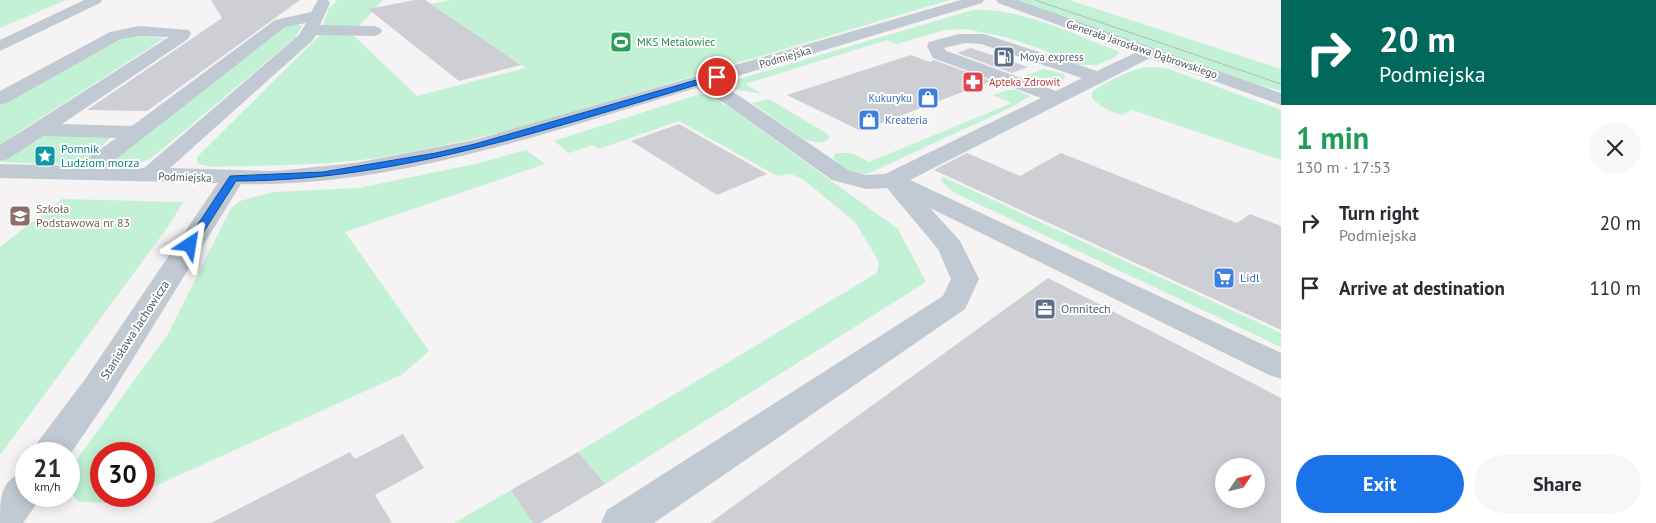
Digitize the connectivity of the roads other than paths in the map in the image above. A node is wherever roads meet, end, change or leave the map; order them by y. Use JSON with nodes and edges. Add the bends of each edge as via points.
{"nodes":[{"id":1,"x":96,"y":0,"type":"edge"},
{"id":2,"x":977,"y":0,"type":"edge"},
{"id":3,"x":1003,"y":0,"type":"edge"},
{"id":4,"x":317,"y":15,"type":"edge"},
{"id":5,"x":374,"y":31,"type":"dead end"},
{"id":6,"x":0,"y":46,"type":"edge"},
{"id":7,"x":1149,"y":52,"type":"junction"},
{"id":8,"x":1097,"y":77,"type":"junction"},
{"id":9,"x":699,"y":82,"type":"junction"},
{"id":10,"x":1244,"y":86,"type":"junction"},
{"id":11,"x":1281,"y":94,"type":"edge"},
{"id":12,"x":1058,"y":98,"type":"junction"},
{"id":13,"x":0,"y":99,"type":"edge"},
{"id":14,"x":1281,"y":99,"type":"edge"},
{"id":15,"x":39,"y":130,"type":"junction"},
{"id":16,"x":137,"y":132,"type":"junction"},
{"id":17,"x":0,"y":154,"type":"edge"},
{"id":18,"x":0,"y":171,"type":"edge"},
{"id":19,"x":82,"y":174,"type":"junction"},
{"id":20,"x":149,"y":176,"type":"junction"},
{"id":21,"x":233,"y":178,"type":"junction"},
{"id":22,"x":892,"y":180,"type":"junction"},
{"id":23,"x":1281,"y":367,"type":"edge"},
{"id":24,"x":58,"y":442,"type":"edge"},
{"id":25,"x":15,"y":502,"type":"edge"},
{"id":26,"x":0,"y":523,"type":"edge"},
{"id":27,"x":621,"y":523,"type":"edge"}],
"edges":[{"from":1,"to":6,"type":"street"},
{"from":2,"to":9,"type":"street","name":"Podmiejska"},
{"from":3,"to":7,"type":"street","name":"Generała Jarosława Dąbrowskiego"},
{"from":4,"to":5,"type":"street"},
{"from":4,"to":16,"type":"street","via":[[280,23]]},
{"from":4,"to":20,"type":"street","via":[[306,38]]},
{"from":7,"to":8,"type":"street"},
{"from":7,"to":10,"type":"street","name":"Generała Jarosława Dąbrowskiego"},
{"from":8,"to":12,"type":"street"},
{"from":8,"to":12,"type":"street","via":[[984,39],[969,37],[935,46],[939,54]]},
{"from":9,"to":21,"type":"street","name":"Podmiejska","via":[[436,156],[323,175]]},
{"from":9,"to":22,"type":"street","via":[[730,99],[840,175],[861,182]]},
{"from":10,"to":11,"type":"street"},
{"from":10,"to":14,"type":"street","name":"Generała Jarosława Dąbrowskiego"},
{"from":12,"to":22,"type":"street"},
{"from":13,"to":15,"type":"street","via":[[116,35],[139,31],[183,33]]},
{"from":15,"to":16,"type":"street"},
{"from":15,"to":17,"type":"street"},
{"from":16,"to":19,"type":"street"},
{"from":18,"to":19,"type":"street","name":"Podmiejska"},
{"from":19,"to":20,"type":"street","name":"Podmiejska"},
{"from":20,"to":21,"type":"street","name":"Podmiejska"},
{"from":21,"to":24,"type":"street","name":"Stanisława Jachowicza"},
{"from":22,"to":23,"type":"street"},
{"from":22,"to":27,"type":"street","via":[[951,248],[965,279],[955,302]]},
{"from":25,"to":26,"type":"street"}]}
